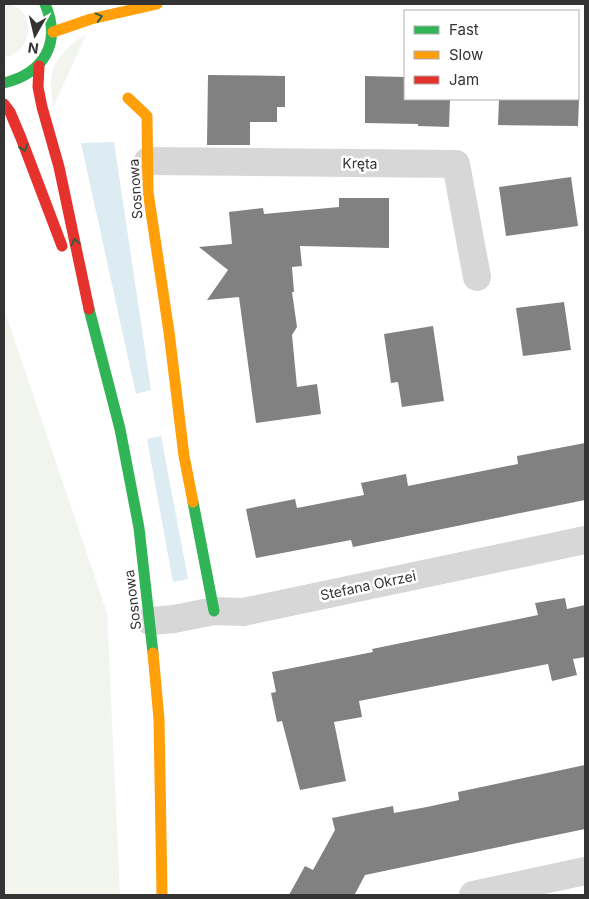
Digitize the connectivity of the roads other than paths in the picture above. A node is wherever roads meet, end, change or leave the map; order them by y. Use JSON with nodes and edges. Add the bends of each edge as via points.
{"nodes":[{"id":1,"x":45,"y":4,"type":"edge"},
{"id":2,"x":157,"y":4,"type":"edge"},
{"id":3,"x":53,"y":32,"type":"junction"},
{"id":4,"x":38,"y":66,"type":"junction"},
{"id":5,"x":4,"y":83,"type":"edge"},
{"id":6,"x":128,"y":98,"type":"dead end"},
{"id":7,"x":4,"y":104,"type":"edge"},
{"id":8,"x":148,"y":161,"type":"junction"},
{"id":9,"x":478,"y":277,"type":"dead end"},
{"id":10,"x":88,"y":307,"type":"junction"},
{"id":11,"x":585,"y":540,"type":"edge"},
{"id":12,"x":214,"y":611,"type":"junction"},
{"id":13,"x":150,"y":621,"type":"junction"},
{"id":14,"x":585,"y":871,"type":"edge"},
{"id":15,"x":162,"y":895,"type":"edge"},
{"id":16,"x":473,"y":895,"type":"edge"}],
"edges":[{"from":1,"to":3,"type":"street"},
{"from":3,"to":2,"type":"street","one_way":true,"via":[[91,19]]},
{"from":3,"to":4,"type":"street","via":[[46,56]]},
{"from":4,"to":5,"type":"street","via":[[18,80]]},
{"from":10,"to":4,"type":"street","name":"Sosnowa","one_way":true,"via":[[59,167],[38,87]]},
{"from":6,"to":8,"type":"street","name":"Sosnowa","via":[[147,116]]},
{"from":7,"to":10,"type":"street","name":"Sosnowa","one_way":true,"via":[[21,138]]},
{"from":8,"to":9,"type":"street","name":"Kręta","via":[[456,164]]},
{"from":8,"to":12,"type":"street","name":"Sosnowa","via":[[148,192],[184,456]]},
{"from":10,"to":13,"type":"street","name":"Sosnowa","via":[[120,429],[139,528]]},
{"from":11,"to":12,"type":"street","name":"Stefana Okrzei","via":[[243,612]]},
{"from":12,"to":13,"type":"street","name":"Stefana Okrzei"},
{"from":13,"to":15,"type":"street","name":"Sosnowa","via":[[159,719]]},
{"from":14,"to":16,"type":"street"}]}
